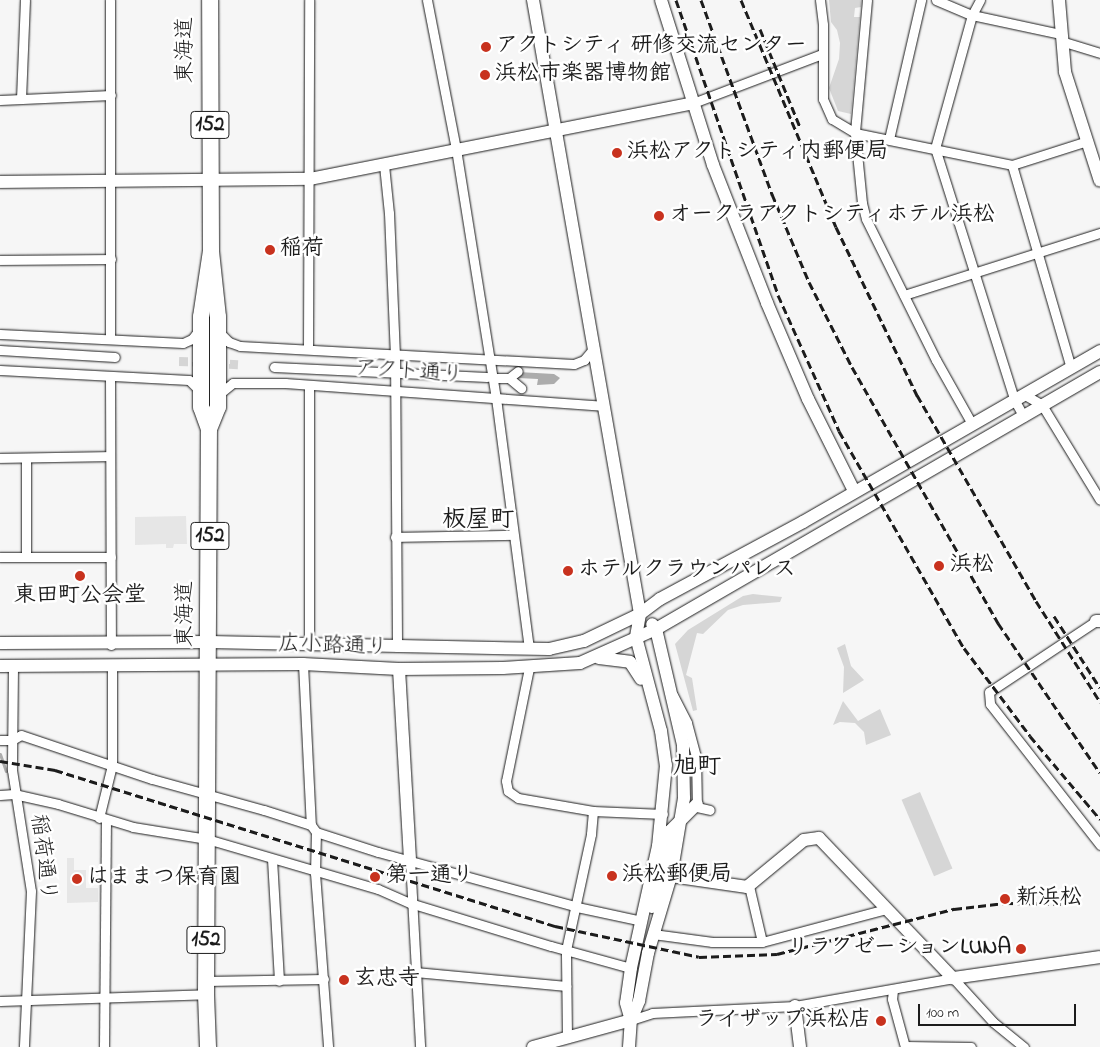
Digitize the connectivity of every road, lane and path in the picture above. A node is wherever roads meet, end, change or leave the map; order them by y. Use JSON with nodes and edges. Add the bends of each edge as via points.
{"nodes":[{"id":1,"x":25,"y":0,"type":"edge"},
{"id":2,"x":110,"y":0,"type":"edge"},
{"id":3,"x":210,"y":0,"type":"edge"},
{"id":4,"x":309,"y":0,"type":"edge"},
{"id":5,"x":427,"y":0,"type":"edge"},
{"id":6,"x":534,"y":0,"type":"edge"},
{"id":7,"x":661,"y":0,"type":"edge"},
{"id":8,"x":820,"y":0,"type":"edge"},
{"id":9,"x":867,"y":0,"type":"edge"},
{"id":10,"x":920,"y":0,"type":"edge"},
{"id":11,"x":936,"y":0,"type":"edge"},
{"id":12,"x":980,"y":0,"type":"edge"},
{"id":13,"x":1061,"y":1,"type":"edge"},
{"id":14,"x":972,"y":15,"type":"junction"},
{"id":15,"x":1061,"y":38,"type":"junction"},
{"id":16,"x":1100,"y":53,"type":"edge"},
{"id":17,"x":822,"y":54,"type":"junction"},
{"id":18,"x":110,"y":95,"type":"junction"},
{"id":19,"x":21,"y":99,"type":"junction"},
{"id":20,"x":0,"y":100,"type":"edge"},
{"id":21,"x":694,"y":103,"type":"junction"},
{"id":22,"x":554,"y":130,"type":"junction"},
{"id":23,"x":855,"y":133,"type":"junction"},
{"id":24,"x":889,"y":139,"type":"junction"},
{"id":25,"x":1087,"y":141,"type":"junction"},
{"id":26,"x":934,"y":148,"type":"junction"},
{"id":27,"x":456,"y":149,"type":"junction"},
{"id":28,"x":384,"y":165,"type":"junction"},
{"id":29,"x":1012,"y":165,"type":"junction"},
{"id":30,"x":1099,"y":173,"type":"edge"},
{"id":31,"x":110,"y":179,"type":"junction"},
{"id":32,"x":310,"y":179,"type":"junction"},
{"id":33,"x":210,"y":180,"type":"junction"},
{"id":34,"x":0,"y":182,"type":"edge"},
{"id":35,"x":1100,"y":233,"type":"edge"},
{"id":36,"x":211,"y":251,"type":"junction"},
{"id":37,"x":1037,"y":252,"type":"junction"},
{"id":38,"x":110,"y":259,"type":"junction"},
{"id":39,"x":0,"y":260,"type":"edge"},
{"id":40,"x":975,"y":270,"type":"junction"},
{"id":41,"x":904,"y":295,"type":"junction"},
{"id":42,"x":202,"y":325,"type":"junction"},
{"id":43,"x":218,"y":331,"type":"junction"},
{"id":44,"x":0,"y":334,"type":"edge"},
{"id":45,"x":110,"y":338,"type":"junction"},
{"id":46,"x":308,"y":348,"type":"junction"},
{"id":47,"x":594,"y":348,"type":"junction"},
{"id":48,"x":0,"y":350,"type":"edge"},
{"id":49,"x":1100,"y":351,"type":"edge"},
{"id":50,"x":395,"y":354,"type":"junction"},
{"id":51,"x":115,"y":357,"type":"dead end"},
{"id":52,"x":488,"y":358,"type":"junction"},
{"id":53,"x":274,"y":367,"type":"dead end"},
{"id":54,"x":1072,"y":368,"type":"junction"},
{"id":55,"x":0,"y":370,"type":"edge"},
{"id":56,"x":518,"y":371,"type":"dead end"},
{"id":57,"x":1100,"y":372,"type":"edge"},
{"id":58,"x":395,"y":373,"type":"junction"},
{"id":59,"x":110,"y":376,"type":"junction"},
{"id":60,"x":487,"y":377,"type":"dead end"},
{"id":61,"x":497,"y":378,"type":"dead end"},
{"id":62,"x":509,"y":378,"type":"junction"},
{"id":63,"x":309,"y":385,"type":"junction"},
{"id":64,"x":521,"y":388,"type":"dead end"},
{"id":65,"x":201,"y":392,"type":"junction"},
{"id":66,"x":395,"y":392,"type":"junction"},
{"id":67,"x":218,"y":396,"type":"junction"},
{"id":68,"x":496,"y":398,"type":"junction"},
{"id":69,"x":1020,"y":398,"type":"junction"},
{"id":70,"x":1042,"y":405,"type":"junction"},
{"id":71,"x":602,"y":406,"type":"junction"},
{"id":72,"x":1024,"y":416,"type":"junction"},
{"id":73,"x":972,"y":424,"type":"junction"},
{"id":74,"x":209,"y":429,"type":"junction"},
{"id":75,"x":110,"y":456,"type":"junction"},
{"id":76,"x":0,"y":458,"type":"edge"},
{"id":77,"x":26,"y":458,"type":"junction"},
{"id":78,"x":854,"y":491,"type":"junction"},
{"id":79,"x":1100,"y":500,"type":"edge"},
{"id":80,"x":513,"y":535,"type":"junction"},
{"id":81,"x":395,"y":537,"type":"junction"},
{"id":82,"x":0,"y":557,"type":"edge"},
{"id":83,"x":26,"y":557,"type":"junction"},
{"id":84,"x":111,"y":557,"type":"junction"},
{"id":85,"x":643,"y":617,"type":"junction"},
{"id":86,"x":1098,"y":621,"type":"edge"},
{"id":87,"x":656,"y":629,"type":"junction"},
{"id":88,"x":640,"y":636,"type":"junction"},
{"id":89,"x":210,"y":642,"type":"junction"},
{"id":90,"x":0,"y":643,"type":"edge"},
{"id":91,"x":111,"y":645,"type":"junction"},
{"id":92,"x":309,"y":645,"type":"junction"},
{"id":93,"x":397,"y":647,"type":"junction"},
{"id":94,"x":529,"y":648,"type":"junction"},
{"id":95,"x":598,"y":658,"type":"junction"},
{"id":96,"x":303,"y":664,"type":"junction"},
{"id":97,"x":210,"y":665,"type":"junction"},
{"id":98,"x":0,"y":666,"type":"edge"},
{"id":99,"x":112,"y":666,"type":"junction"},
{"id":100,"x":13,"y":667,"type":"junction"},
{"id":101,"x":529,"y":668,"type":"junction"},
{"id":102,"x":399,"y":669,"type":"junction"},
{"id":103,"x":672,"y":693,"type":"junction"},
{"id":104,"x":0,"y":740,"type":"edge"},
{"id":105,"x":12,"y":740,"type":"junction"},
{"id":106,"x":663,"y":744,"type":"junction"},
{"id":107,"x":112,"y":765,"type":"junction"},
{"id":108,"x":666,"y":765,"type":"junction"},
{"id":109,"x":14,"y":794,"type":"junction"},
{"id":110,"x":0,"y":795,"type":"edge"},
{"id":111,"x":208,"y":796,"type":"junction"},
{"id":112,"x":697,"y":804,"type":"junction"},
{"id":113,"x":710,"y":810,"type":"dead end"},
{"id":114,"x":593,"y":811,"type":"junction"},
{"id":115,"x":663,"y":814,"type":"junction"},
{"id":116,"x":103,"y":820,"type":"junction"},
{"id":117,"x":681,"y":825,"type":"junction"},
{"id":118,"x":313,"y":829,"type":"junction"},
{"id":119,"x":207,"y":836,"type":"junction"},
{"id":120,"x":1098,"y":839,"type":"edge"},
{"id":121,"x":272,"y":858,"type":"junction"},
{"id":122,"x":410,"y":860,"type":"junction"},
{"id":123,"x":315,"y":873,"type":"junction"},
{"id":124,"x":671,"y":876,"type":"junction"},
{"id":125,"x":749,"y":886,"type":"junction"},
{"id":126,"x":410,"y":903,"type":"junction"},
{"id":127,"x":577,"y":907,"type":"junction"},
{"id":128,"x":886,"y":909,"type":"junction"},
{"id":129,"x":642,"y":924,"type":"junction"},
{"id":130,"x":653,"y":934,"type":"junction"},
{"id":131,"x":762,"y":942,"type":"junction"},
{"id":132,"x":566,"y":950,"type":"junction"},
{"id":133,"x":1100,"y":957,"type":"edge"},
{"id":134,"x":631,"y":968,"type":"junction"},
{"id":135,"x":415,"y":972,"type":"junction"},
{"id":136,"x":324,"y":978,"type":"junction"},
{"id":137,"x":953,"y":978,"type":"junction"},
{"id":138,"x":279,"y":981,"type":"junction"},
{"id":139,"x":566,"y":986,"type":"junction"},
{"id":140,"x":206,"y":988,"type":"junction"},
{"id":141,"x":893,"y":990,"type":"junction"},
{"id":142,"x":104,"y":998,"type":"junction"},
{"id":143,"x":0,"y":1001,"type":"edge"},
{"id":144,"x":26,"y":1001,"type":"junction"},
{"id":145,"x":795,"y":1006,"type":"junction"},
{"id":146,"x":631,"y":1020,"type":"junction"},
{"id":147,"x":567,"y":1037,"type":"junction"},
{"id":148,"x":905,"y":1046,"type":"edge"},
{"id":149,"x":1022,"y":1046,"type":"edge"},
{"id":150,"x":24,"y":1047,"type":"edge"},
{"id":151,"x":104,"y":1047,"type":"edge"},
{"id":152,"x":208,"y":1047,"type":"edge"},
{"id":153,"x":328,"y":1047,"type":"edge"},
{"id":154,"x":420,"y":1047,"type":"edge"},
{"id":155,"x":533,"y":1047,"type":"edge"},
{"id":156,"x":629,"y":1047,"type":"edge"},
{"id":157,"x":800,"y":1047,"type":"edge"},
{"id":158,"x":971,"y":1047,"type":"edge"},
{"id":159,"x":1008,"y":1047,"type":"edge"}],
"edges":[{"from":1,"to":19,"type":"street"},
{"from":2,"to":18,"type":"street"},
{"from":3,"to":33,"type":"highway","name":"東海道","number":"152"},
{"from":4,"to":32,"type":"street"},
{"from":5,"to":27,"type":"street"},
{"from":6,"to":22,"type":"street"},
{"from":7,"to":21,"type":"street"},
{"from":8,"to":17,"type":"street"},
{"from":9,"to":23,"type":"street"},
{"from":10,"to":24,"type":"street"},
{"from":11,"to":14,"type":"street"},
{"from":12,"to":14,"type":"street"},
{"from":13,"to":15,"type":"street"},
{"from":14,"to":15,"type":"street"},
{"from":14,"to":26,"type":"street"},
{"from":15,"to":16,"type":"street"},
{"from":15,"to":25,"type":"street","via":[[1065,72]]},
{"from":17,"to":21,"type":"street"},
{"from":17,"to":23,"type":"street","via":[[821,89],[826,109],[832,119]]},
{"from":18,"to":19,"type":"street"},
{"from":18,"to":31,"type":"street"},
{"from":19,"to":20,"type":"street"},
{"from":21,"to":22,"type":"street"},
{"from":21,"to":78,"type":"street","via":[[713,165],[767,303],[808,399]]},
{"from":22,"to":27,"type":"street"},
{"from":22,"to":47,"type":"street"},
{"from":23,"to":24,"type":"street"},
{"from":23,"to":41,"type":"street","via":[[866,219]]},
{"from":24,"to":26,"type":"street"},
{"from":25,"to":29,"type":"street"},
{"from":25,"to":30,"type":"street"},
{"from":26,"to":29,"type":"street"},
{"from":26,"to":40,"type":"street"},
{"from":27,"to":28,"type":"street"},
{"from":27,"to":52,"type":"street"},
{"from":28,"to":32,"type":"street"},
{"from":28,"to":50,"type":"street"},
{"from":29,"to":37,"type":"street"},
{"from":31,"to":33,"type":"street"},
{"from":31,"to":34,"type":"street"},
{"from":31,"to":38,"type":"street"},
{"from":32,"to":33,"type":"street"},
{"from":32,"to":46,"type":"street"},
{"from":33,"to":36,"type":"highway","name":"東海道","number":"152"},
{"from":35,"to":37,"type":"street"},
{"from":36,"to":42,"type":"highway","name":"東海道","number":"152"},
{"from":36,"to":43,"type":"highway","name":"東海道","number":"152"},
{"from":37,"to":40,"type":"street"},
{"from":37,"to":54,"type":"street"},
{"from":38,"to":39,"type":"street"},
{"from":38,"to":45,"type":"street"},
{"from":40,"to":41,"type":"street"},
{"from":40,"to":69,"type":"street"},
{"from":41,"to":73,"type":"street"},
{"from":42,"to":45,"type":"street","via":[[192,339],[183,342]]},
{"from":42,"to":65,"type":"highway","name":"東海道","number":"152"},
{"from":43,"to":46,"type":"street","name":"アクト通り","via":[[229,342],[240,346]]},
{"from":43,"to":67,"type":"highway","name":"東海道","number":"152"},
{"from":44,"to":45,"type":"street"},
{"from":46,"to":50,"type":"street","name":"アクト通り"},
{"from":47,"to":52,"type":"street","name":"アクト通り","via":[[584,360],[574,364]]},
{"from":47,"to":71,"type":"street"},
{"from":48,"to":51,"type":"street"},
{"from":49,"to":54,"type":"street","name":"広小路通り"},
{"from":50,"to":52,"type":"street","name":"アクト通り"},
{"from":50,"to":58,"type":"street"},
{"from":52,"to":68,"type":"street"},
{"from":53,"to":58,"type":"street"},
{"from":54,"to":69,"type":"street","name":"広小路通り"},
{"from":55,"to":59,"type":"street"},
{"from":56,"to":62,"type":"street"},
{"from":57,"to":70,"type":"street","name":"広小路通り"},
{"from":58,"to":60,"type":"street"},
{"from":58,"to":66,"type":"street"},
{"from":59,"to":65,"type":"street","via":[[189,380]]},
{"from":59,"to":75,"type":"street"},
{"from":61,"to":62,"type":"street"},
{"from":62,"to":64,"type":"street"},
{"from":63,"to":66,"type":"street","name":"アクト通り"},
{"from":63,"to":67,"type":"street","name":"アクト通り","via":[[233,383]]},
{"from":63,"to":92,"type":"street"},
{"from":65,"to":74,"type":"highway","name":"東海道","number":"152","via":[[201,408]]},
{"from":66,"to":68,"type":"street","name":"アクト通り"},
{"from":66,"to":81,"type":"street"},
{"from":67,"to":74,"type":"highway","name":"東海道","number":"152","via":[[218,407]]},
{"from":68,"to":71,"type":"street","name":"アクト通り"},
{"from":68,"to":80,"type":"street"},
{"from":69,"to":70,"type":"street"},
{"from":69,"to":72,"type":"street"},
{"from":69,"to":73,"type":"street","name":"広小路通り"},
{"from":70,"to":72,"type":"street","name":"広小路通り"},
{"from":70,"to":79,"type":"street"},
{"from":71,"to":85,"type":"street"},
{"from":72,"to":87,"type":"street","name":"広小路通り"},
{"from":73,"to":78,"type":"street","name":"広小路通り"},
{"from":74,"to":89,"type":"highway","name":"東海道","number":"152"},
{"from":75,"to":77,"type":"street"},
{"from":75,"to":84,"type":"street"},
{"from":76,"to":77,"type":"street"},
{"from":77,"to":83,"type":"street"},
{"from":78,"to":85,"type":"street","name":"広小路通り","via":[[653,604]]},
{"from":80,"to":81,"type":"street"},
{"from":80,"to":94,"type":"street"},
{"from":81,"to":93,"type":"street"},
{"from":82,"to":83,"type":"street"},
{"from":83,"to":84,"type":"street"},
{"from":84,"to":91,"type":"street"},
{"from":85,"to":87,"type":"street"},
{"from":85,"to":88,"type":"street"},
{"from":85,"to":94,"type":"street","name":"広小路通り","via":[[584,642],[556,648]]},
{"from":86,"to":120,"type":"street","via":[[988,692],[990,704]]},
{"from":87,"to":88,"type":"street","name":"広小路通り"},
{"from":87,"to":103,"type":"street"},
{"from":88,"to":95,"type":"street","name":"広小路通り"},
{"from":88,"to":106,"type":"street"},
{"from":88,"to":108,"type":"street","via":[[666,729]]},
{"from":89,"to":91,"type":"street","name":"広小路通り"},
{"from":89,"to":92,"type":"street","name":"広小路通り"},
{"from":89,"to":97,"type":"highway","name":"東海道","number":"152"},
{"from":90,"to":91,"type":"street","name":"広小路通り"},
{"from":92,"to":93,"type":"street","name":"広小路通り"},
{"from":93,"to":94,"type":"street","name":"広小路通り"},
{"from":95,"to":101,"type":"street","name":"広小路通り"},
{"from":95,"to":106,"type":"street","via":[[621,659],[634,666],[657,738]]},
{"from":96,"to":97,"type":"street","name":"広小路通り"},
{"from":96,"to":102,"type":"street","name":"広小路通り"},
{"from":96,"to":118,"type":"street"},
{"from":97,"to":99,"type":"street","name":"広小路通り"},
{"from":97,"to":111,"type":"highway","name":"東海道","number":"152"},
{"from":98,"to":100,"type":"street","name":"広小路通り"},
{"from":99,"to":100,"type":"street","name":"広小路通り"},
{"from":99,"to":107,"type":"street"},
{"from":100,"to":105,"type":"street"},
{"from":101,"to":102,"type":"street","name":"広小路通り"},
{"from":101,"to":114,"type":"street","via":[[506,781],[508,791],[518,798]]},
{"from":102,"to":122,"type":"street"},
{"from":103,"to":112,"type":"street","via":[[687,722],[695,750]]},
{"from":103,"to":117,"type":"street","via":[[683,745]]},
{"from":104,"to":105,"type":"street"},
{"from":105,"to":107,"type":"street","via":[[22,735]]},
{"from":105,"to":109,"type":"street","name":"稲荷通り"},
{"from":106,"to":108,"type":"street"},
{"from":107,"to":111,"type":"street"},
{"from":107,"to":116,"type":"street"},
{"from":108,"to":115,"type":"street"},
{"from":109,"to":110,"type":"street"},
{"from":109,"to":116,"type":"street"},
{"from":109,"to":144,"type":"street","name":"稲荷通り","via":[[30,892]]},
{"from":111,"to":118,"type":"street"},
{"from":111,"to":119,"type":"highway","number":"152"},
{"from":112,"to":113,"type":"street","via":[[701,809]]},
{"from":112,"to":117,"type":"street"},
{"from":114,"to":115,"type":"street"},
{"from":114,"to":127,"type":"street"},
{"from":115,"to":129,"type":"street"},
{"from":116,"to":119,"type":"street"},
{"from":116,"to":142,"type":"street"},
{"from":117,"to":124,"type":"street"},
{"from":117,"to":129,"type":"street","via":[[669,844],[657,894]]},
{"from":117,"to":129,"type":"street","via":[[666,838],[653,895]]},
{"from":118,"to":122,"type":"street"},
{"from":118,"to":123,"type":"street"},
{"from":119,"to":121,"type":"street"},
{"from":119,"to":140,"type":"highway","number":"152"},
{"from":121,"to":123,"type":"street"},
{"from":121,"to":138,"type":"street"},
{"from":122,"to":126,"type":"street"},
{"from":122,"to":127,"type":"street"},
{"from":123,"to":126,"type":"street","via":[[378,889]]},
{"from":123,"to":136,"type":"street"},
{"from":124,"to":125,"type":"street","via":[[716,885]]},
{"from":124,"to":130,"type":"street"},
{"from":125,"to":128,"type":"street","via":[[804,840],[819,838]]},
{"from":125,"to":131,"type":"street"},
{"from":126,"to":132,"type":"street"},
{"from":126,"to":135,"type":"street"},
{"from":127,"to":129,"type":"street"},
{"from":127,"to":132,"type":"street"},
{"from":128,"to":131,"type":"street"},
{"from":128,"to":137,"type":"street"},
{"from":129,"to":134,"type":"street"},
{"from":130,"to":131,"type":"street","via":[[712,942]]},
{"from":130,"to":146,"type":"street","via":[[640,1001]]},
{"from":132,"to":134,"type":"street"},
{"from":132,"to":139,"type":"street"},
{"from":133,"to":137,"type":"street"},
{"from":134,"to":146,"type":"street","via":[[626,1003]]},
{"from":135,"to":139,"type":"street"},
{"from":135,"to":154,"type":"street"},
{"from":136,"to":138,"type":"street"},
{"from":136,"to":153,"type":"street"},
{"from":137,"to":141,"type":"street"},
{"from":137,"to":149,"type":"street","via":[[993,1022]]},
{"from":138,"to":140,"type":"street"},
{"from":139,"to":147,"type":"street"},
{"from":140,"to":142,"type":"street"},
{"from":140,"to":152,"type":"highway","number":"152"},
{"from":141,"to":145,"type":"street"},
{"from":141,"to":148,"type":"street","via":[[892,999]]},
{"from":142,"to":144,"type":"street"},
{"from":142,"to":151,"type":"street"},
{"from":143,"to":144,"type":"street"},
{"from":144,"to":150,"type":"street","name":"稲荷通り"},
{"from":145,"to":146,"type":"street","via":[[652,1013]]},
{"from":145,"to":157,"type":"street"},
{"from":146,"to":147,"type":"street"},
{"from":146,"to":156,"type":"street"},
{"from":147,"to":155,"type":"street"},
{"from":148,"to":158,"type":"street"},
{"from":149,"to":159,"type":"street"}]}
